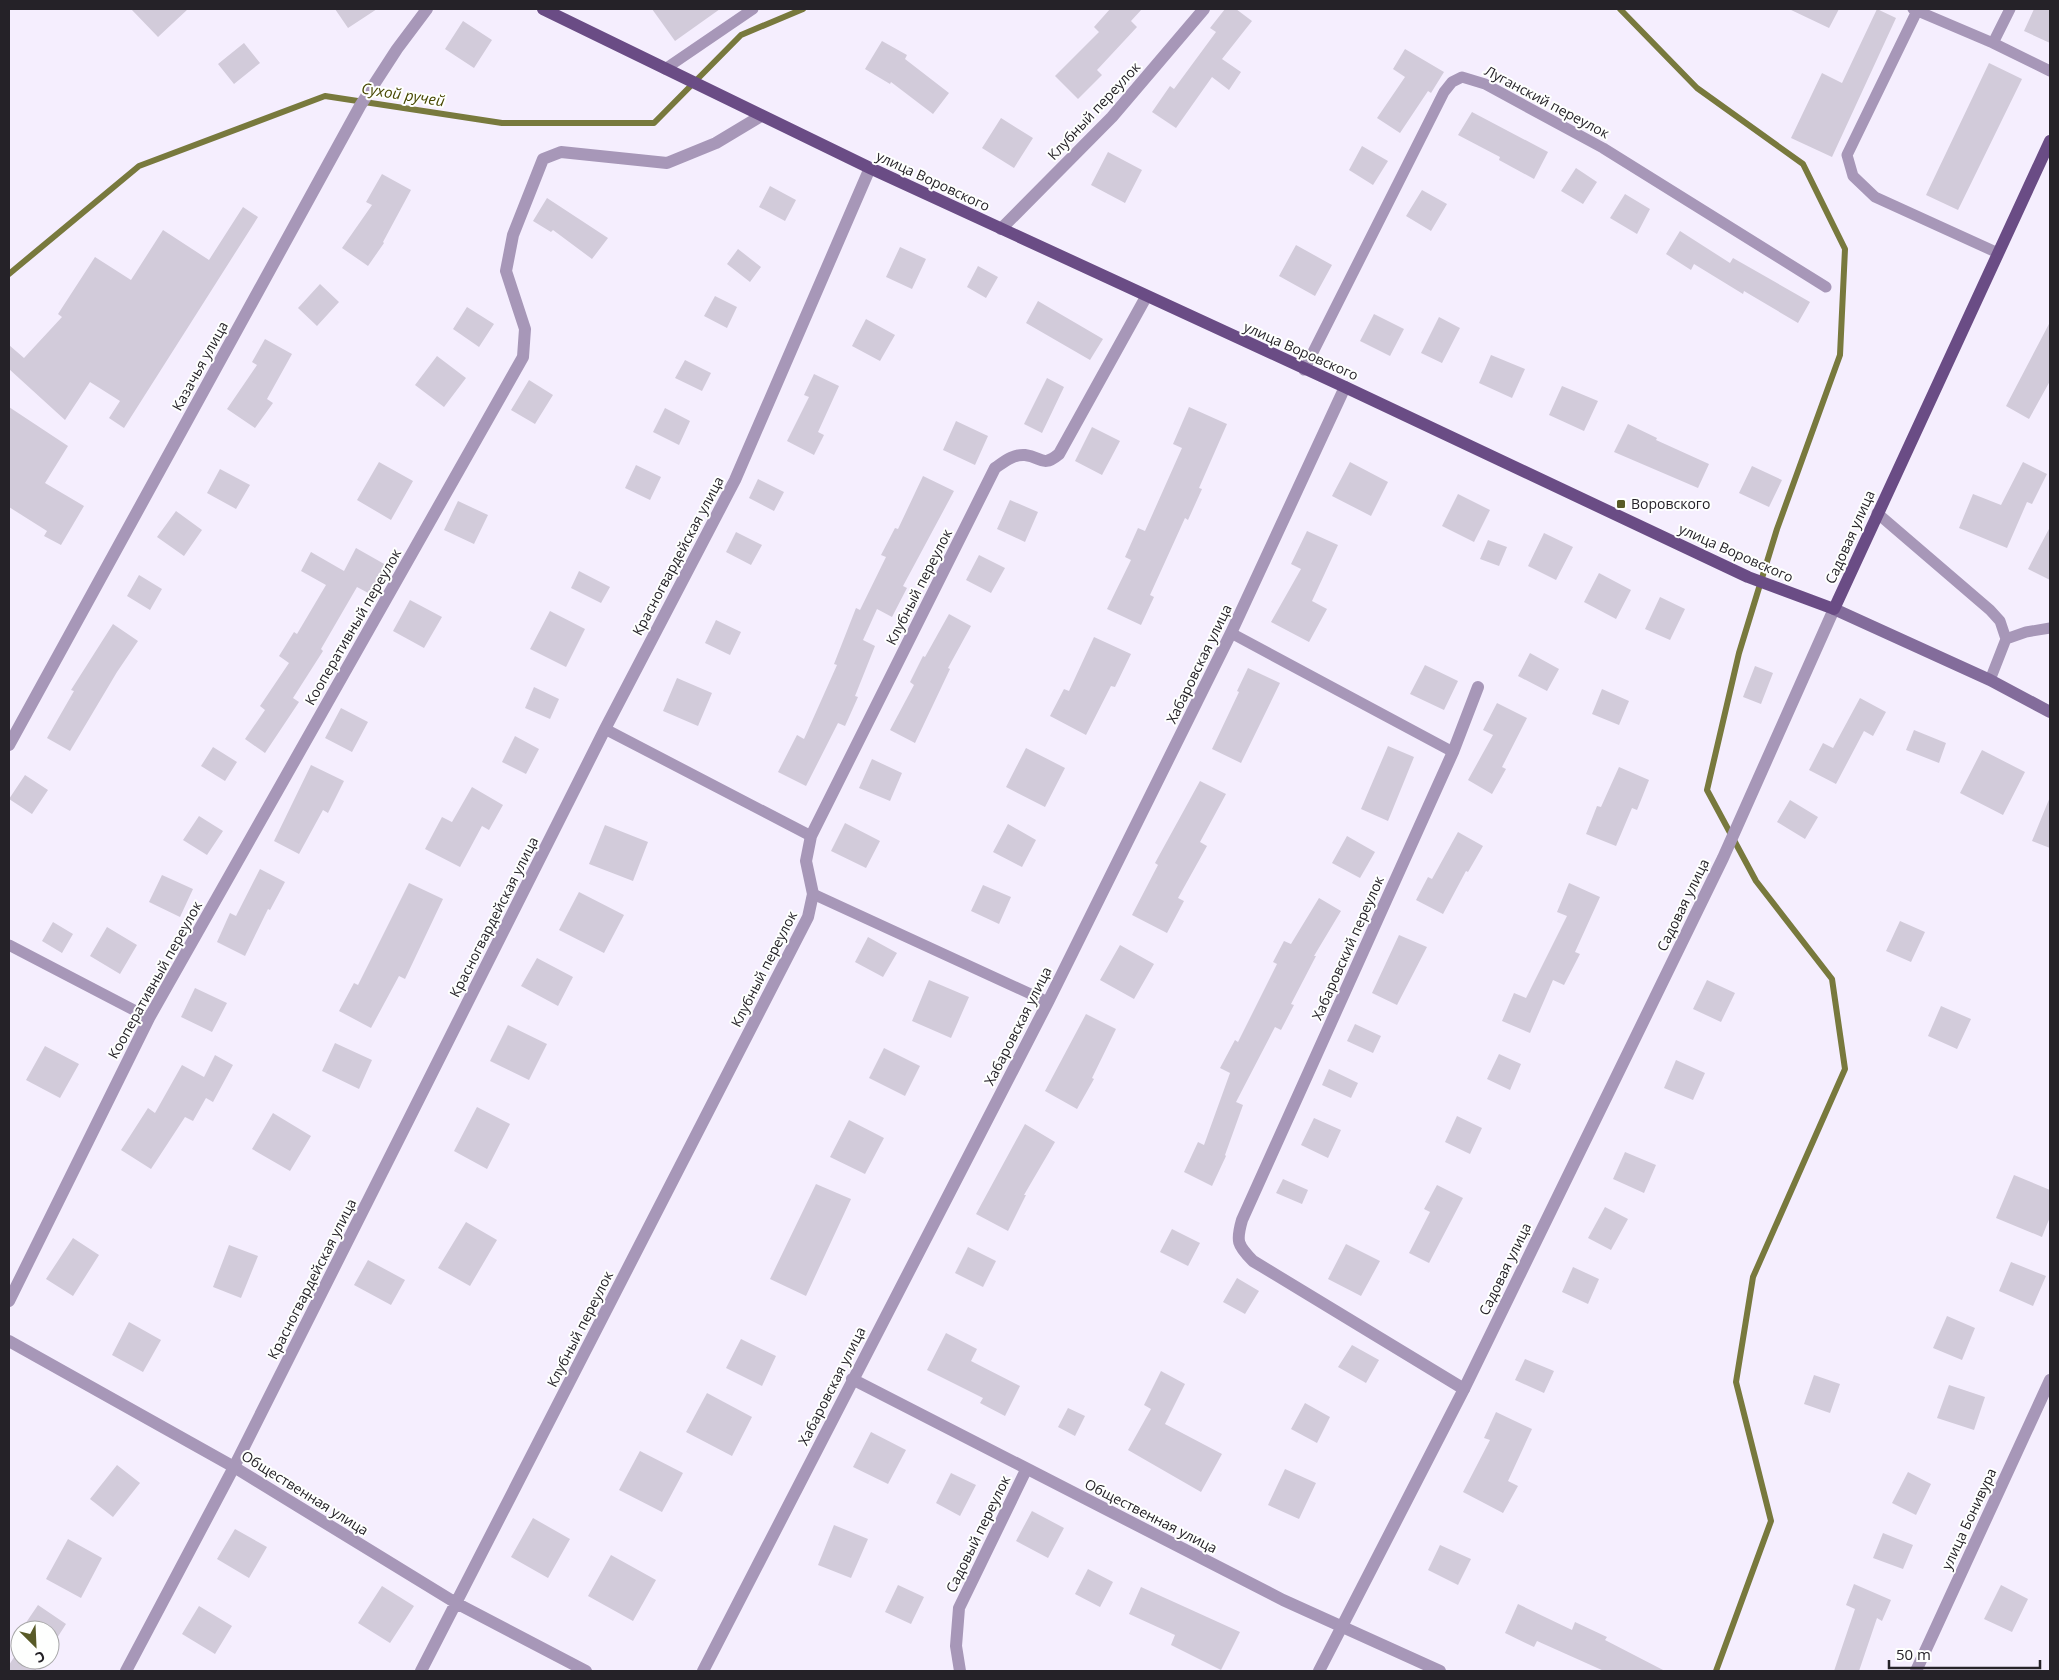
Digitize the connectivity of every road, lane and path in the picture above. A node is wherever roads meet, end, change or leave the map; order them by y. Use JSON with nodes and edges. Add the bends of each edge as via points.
{"nodes":[{"id":1,"x":427,"y":9,"type":"edge"},
{"id":2,"x":543,"y":9,"type":"edge"},
{"id":3,"x":753,"y":9,"type":"edge"},
{"id":4,"x":1204,"y":9,"type":"edge"},
{"id":5,"x":2010,"y":9,"type":"edge"},
{"id":6,"x":1915,"y":10,"type":"edge"},
{"id":7,"x":1993,"y":43,"type":"junction"},
{"id":8,"x":664,"y":69,"type":"junction"},
{"id":9,"x":2050,"y":71,"type":"edge"},
{"id":10,"x":761,"y":116,"type":"junction"},
{"id":11,"x":2050,"y":141,"type":"edge"},
{"id":12,"x":870,"y":168,"type":"junction"},
{"id":13,"x":1001,"y":229,"type":"junction"},
{"id":14,"x":1998,"y":253,"type":"junction"},
{"id":15,"x":1826,"y":287,"type":"dead end"},
{"id":16,"x":1146,"y":297,"type":"junction"},
{"id":17,"x":1304,"y":370,"type":"junction"},
{"id":18,"x":1345,"y":387,"type":"junction"},
{"id":19,"x":1877,"y":513,"type":"junction"},
{"id":20,"x":1834,"y":609,"type":"junction"},
{"id":21,"x":2050,"y":628,"type":"edge"},
{"id":22,"x":1231,"y":634,"type":"junction"},
{"id":23,"x":2006,"y":639,"type":"junction"},
{"id":24,"x":1990,"y":680,"type":"junction"},
{"id":25,"x":1478,"y":687,"type":"dead end"},
{"id":26,"x":2050,"y":712,"type":"edge"},
{"id":27,"x":605,"y":729,"type":"junction"},
{"id":28,"x":9,"y":745,"type":"edge"},
{"id":29,"x":1454,"y":752,"type":"junction"},
{"id":30,"x":811,"y":836,"type":"junction"},
{"id":31,"x":813,"y":894,"type":"junction"},
{"id":32,"x":9,"y":945,"type":"edge"},
{"id":33,"x":1048,"y":1002,"type":"junction"},
{"id":34,"x":148,"y":1018,"type":"junction"},
{"id":35,"x":9,"y":1302,"type":"edge"},
{"id":36,"x":9,"y":1341,"type":"edge"},
{"id":37,"x":852,"y":1379,"type":"junction"},
{"id":38,"x":2050,"y":1380,"type":"edge"},
{"id":39,"x":1464,"y":1389,"type":"junction"},
{"id":40,"x":234,"y":1467,"type":"junction"},
{"id":41,"x":1026,"y":1470,"type":"junction"},
{"id":42,"x":456,"y":1604,"type":"junction"},
{"id":43,"x":1341,"y":1627,"type":"junction"},
{"id":44,"x":126,"y":1671,"type":"edge"},
{"id":45,"x":421,"y":1671,"type":"edge"},
{"id":46,"x":586,"y":1671,"type":"edge"},
{"id":47,"x":703,"y":1671,"type":"edge"},
{"id":48,"x":960,"y":1671,"type":"edge"},
{"id":49,"x":1319,"y":1671,"type":"edge"},
{"id":50,"x":1440,"y":1671,"type":"edge"},
{"id":51,"x":1916,"y":1671,"type":"edge"}],
"edges":[{"from":1,"to":28,"type":"street","name":"Казачья улица","via":[[360,106]]},
{"from":2,"to":8,"type":"main road","name":"улица Воровского"},
{"from":3,"to":8,"type":"lane"},
{"from":4,"to":13,"type":"street","name":"Клубный переулок","via":[[1112,117]]},
{"from":5,"to":7,"type":"lane"},
{"from":6,"to":7,"type":"lane"},
{"from":6,"to":14,"type":"lane","via":[[1848,155],[1853,176],[1875,197]]},
{"from":7,"to":9,"type":"lane"},
{"from":8,"to":10,"type":"main road","name":"улица Воровского"},
{"from":10,"to":12,"type":"main road","name":"улица Воровского"},
{"from":10,"to":34,"type":"street","name":"Кооперативный переулок","via":[[716,143],[667,164],[561,152],[544,158],[513,235],[506,271],[525,329],[523,357]]},
{"from":11,"to":14,"type":"main road","name":"Садовая улица"},
{"from":12,"to":13,"type":"main road","name":"улица Воровского"},
{"from":12,"to":27,"type":"street","name":"Красногвардейская улица","via":[[735,480]]},
{"from":13,"to":16,"type":"main road","name":"улица Воровского"},
{"from":14,"to":19,"type":"main road","name":"Садовая улица"},
{"from":15,"to":17,"type":"lane","name":"Луганский переулок","via":[[1603,148],[1485,84],[1462,77],[1452,82],[1444,92]]},
{"from":16,"to":17,"type":"main road","name":"улица Воровского"},
{"from":16,"to":30,"type":"street","name":"Клубный переулок","via":[[1059,454],[1043,462],[1025,455],[1011,457],[995,468]]},
{"from":17,"to":18,"type":"main road","name":"улица Воровского"},
{"from":18,"to":20,"type":"main road","name":"улица Воровского","via":[[1748,577]]},
{"from":18,"to":22,"type":"street","name":"Хабаровская улица"},
{"from":19,"to":20,"type":"main road","name":"Садовая улица"},
{"from":19,"to":23,"type":"lane","via":[[1990,610],[2000,621]]},
{"from":20,"to":24,"type":"main road","name":"улица Воровского"},
{"from":20,"to":39,"type":"street","name":"Садовая улица","via":[[1739,824]]},
{"from":21,"to":23,"type":"lane"},
{"from":22,"to":29,"type":"lane"},
{"from":22,"to":33,"type":"street","name":"Хабаровская улица"},
{"from":23,"to":24,"type":"lane"},
{"from":24,"to":26,"type":"main road","name":"улица Воровского"},
{"from":25,"to":29,"type":"street","name":"Хабаровский переулок"},
{"from":27,"to":30,"type":"lane"},
{"from":27,"to":40,"type":"street","name":"Красногвардейская улица"},
{"from":29,"to":39,"type":"street","name":"Хабаровский переулок","via":[[1238,1234],[1239,1247],[1253,1261]]},
{"from":30,"to":31,"type":"street","name":"Клубный переулок","via":[[806,861]]},
{"from":31,"to":33,"type":"lane"},
{"from":31,"to":42,"type":"street","name":"Клубный переулок","via":[[808,917]]},
{"from":32,"to":34,"type":"lane"},
{"from":33,"to":37,"type":"street","name":"Хабаровская улица"},
{"from":34,"to":35,"type":"street","name":"Кооперативный переулок"},
{"from":36,"to":40,"type":"street","name":"Общественная улица"},
{"from":37,"to":41,"type":"street","name":"Общественная улица"},
{"from":37,"to":47,"type":"street","name":"Хабаровская улица"},
{"from":38,"to":51,"type":"street","name":"улица Бонивура"},
{"from":39,"to":43,"type":"street","name":"Садовая улица"},
{"from":40,"to":42,"type":"street","name":"Общественная улица"},
{"from":40,"to":44,"type":"street","name":"Красногвардейская улица"},
{"from":41,"to":43,"type":"street","name":"Общественная улица"},
{"from":41,"to":48,"type":"street","name":"Садовый переулок","via":[[959,1608],[956,1646]]},
{"from":42,"to":45,"type":"street","name":"Клубный переулок"},
{"from":42,"to":46,"type":"street","name":"Общественная улица"},
{"from":43,"to":49,"type":"street","name":"Садовая улица"},
{"from":43,"to":50,"type":"street","name":"Общественная улица"}]}
